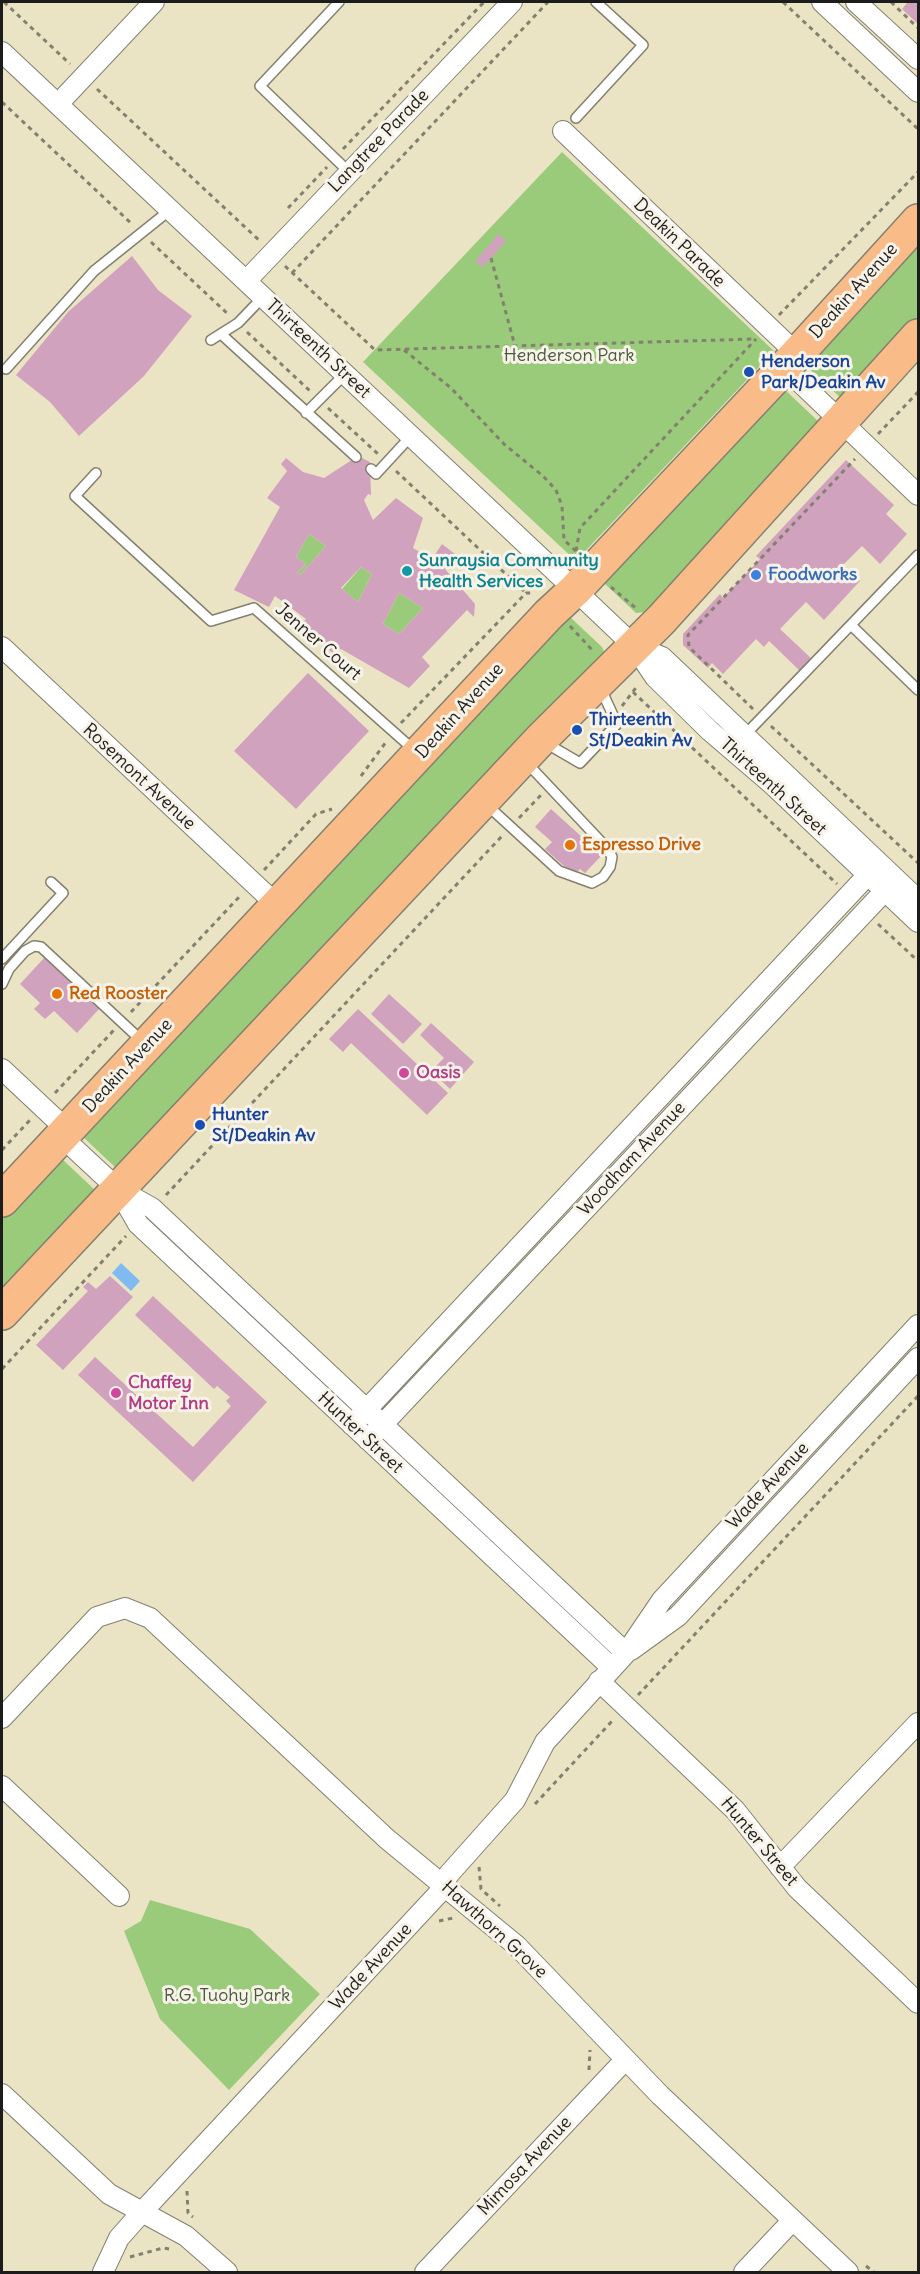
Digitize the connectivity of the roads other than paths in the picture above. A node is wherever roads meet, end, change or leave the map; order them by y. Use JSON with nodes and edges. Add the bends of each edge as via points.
{"nodes":[{"id":1,"x":154,"y":2,"type":"edge"},
{"id":2,"x":339,"y":2,"type":"edge"},
{"id":3,"x":512,"y":2,"type":"edge"},
{"id":4,"x":596,"y":2,"type":"edge"},
{"id":5,"x":822,"y":2,"type":"edge"},
{"id":6,"x":856,"y":2,"type":"edge"},
{"id":7,"x":2,"y":52,"type":"edge"},
{"id":8,"x":918,"y":59,"type":"edge"},
{"id":9,"x":918,"y":92,"type":"edge"},
{"id":10,"x":58,"y":104,"type":"junction"},
{"id":11,"x":569,"y":124,"type":"joint"},
{"id":12,"x":349,"y":172,"type":"junction"},
{"id":13,"x":170,"y":210,"type":"junction"},
{"id":14,"x":918,"y":221,"type":"edge"},
{"id":15,"x":246,"y":281,"type":"junction"},
{"id":16,"x":263,"y":297,"type":"junction"},
{"id":17,"x":221,"y":334,"type":"junction"},
{"id":18,"x":918,"y":336,"type":"edge"},
{"id":19,"x":211,"y":340,"type":"dead end"},
{"id":20,"x":790,"y":361,"type":"junction"},
{"id":21,"x":6,"y":369,"type":"dead end"},
{"id":22,"x":345,"y":374,"type":"junction"},
{"id":23,"x":306,"y":413,"type":"junction"},
{"id":24,"x":841,"y":420,"type":"junction"},
{"id":25,"x":411,"y":436,"type":"junction"},
{"id":26,"x":356,"y":457,"type":"dead end"},
{"id":27,"x":371,"y":470,"type":"dead end"},
{"id":28,"x":96,"y":473,"type":"dead end"},
{"id":29,"x":918,"y":495,"type":"edge"},
{"id":30,"x":918,"y":555,"type":"edge"},
{"id":31,"x":560,"y":582,"type":"junction"},
{"id":32,"x":852,"y":626,"type":"junction"},
{"id":33,"x":2,"y":647,"type":"edge"},
{"id":34,"x":646,"y":647,"type":"junction"},
{"id":35,"x":619,"y":683,"type":"junction"},
{"id":36,"x":918,"y":690,"type":"edge"},
{"id":37,"x":745,"y":735,"type":"junction"},
{"id":38,"x":531,"y":749,"type":"junction"},
{"id":39,"x":731,"y":750,"type":"junction"},
{"id":40,"x":419,"y":755,"type":"junction"},
{"id":41,"x":482,"y":802,"type":"junction"},
{"id":42,"x":873,"y":869,"type":"junction"},
{"id":43,"x":51,"y":882,"type":"dead end"},
{"id":44,"x":891,"y":885,"type":"junction"},
{"id":45,"x":918,"y":900,"type":"edge"},
{"id":46,"x":278,"y":906,"type":"junction"},
{"id":47,"x":918,"y":922,"type":"edge"},
{"id":48,"x":2,"y":959,"type":"edge"},
{"id":49,"x":2,"y":984,"type":"edge"},
{"id":50,"x":147,"y":1046,"type":"junction"},
{"id":51,"x":2,"y":1069,"type":"edge"},
{"id":52,"x":64,"y":1134,"type":"junction"},
{"id":53,"x":118,"y":1189,"type":"junction"},
{"id":54,"x":2,"y":1200,"type":"edge"},
{"id":55,"x":2,"y":1313,"type":"edge"},
{"id":56,"x":918,"y":1325,"type":"edge"},
{"id":57,"x":918,"y":1358,"type":"edge"},
{"id":58,"x":368,"y":1408,"type":"junction"},
{"id":59,"x":383,"y":1423,"type":"junction"},
{"id":60,"x":352,"y":1425,"type":"junction"},
{"id":61,"x":368,"y":1440,"type":"junction"},
{"id":62,"x":626,"y":1653,"type":"junction"},
{"id":63,"x":606,"y":1674,"type":"junction"},
{"id":64,"x":2,"y":1718,"type":"edge"},
{"id":65,"x":918,"y":1723,"type":"edge"},
{"id":66,"x":2,"y":1786,"type":"edge"},
{"id":67,"x":780,"y":1867,"type":"junction"},
{"id":68,"x":443,"y":1884,"type":"junction"},
{"id":69,"x":119,"y":1896,"type":"dead end"},
{"id":70,"x":918,"y":2003,"type":"edge"},
{"id":71,"x":625,"y":2060,"type":"junction"},
{"id":72,"x":2,"y":2094,"type":"edge"},
{"id":73,"x":142,"y":2212,"type":"junction"},
{"id":74,"x":793,"y":2220,"type":"junction"},
{"id":75,"x":857,"y":2269,"type":"edge"},
{"id":76,"x":103,"y":2272,"type":"edge"},
{"id":77,"x":227,"y":2272,"type":"edge"},
{"id":78,"x":425,"y":2272,"type":"edge"},
{"id":79,"x":744,"y":2272,"type":"edge"}],
"edges":[{"from":1,"to":10,"type":"street"},
{"from":2,"to":12,"type":"lane","via":[[260,86]]},
{"from":3,"to":12,"type":"street","name":"Langtree Parade"},
{"from":4,"to":11,"type":"lane","via":[[643,45]]},
{"from":5,"to":9,"type":"street"},
{"from":6,"to":8,"type":"street"},
{"from":7,"to":10,"type":"street","name":"Thirteenth Street"},
{"from":10,"to":13,"type":"street","name":"Thirteenth Street"},
{"from":11,"to":20,"type":"street","name":"Deakin Parade"},
{"from":12,"to":15,"type":"street","name":"Langtree Parade"},
{"from":13,"to":15,"type":"street","name":"Thirteenth Street"},
{"from":13,"to":21,"type":"lane","via":[[94,271]]},
{"from":14,"to":20,"type":"highway","name":"Deakin Avenue"},
{"from":15,"to":16,"type":"street","name":"Thirteenth Street"},
{"from":16,"to":17,"type":"lane"},
{"from":16,"to":22,"type":"street","name":"Thirteenth Street"},
{"from":17,"to":19,"type":"lane"},
{"from":17,"to":23,"type":"lane"},
{"from":18,"to":24,"type":"highway"},
{"from":20,"to":24,"type":"street","name":"Deakin Parade"},
{"from":20,"to":31,"type":"highway","name":"Deakin Avenue"},
{"from":22,"to":23,"type":"lane"},
{"from":22,"to":25,"type":"street","name":"Thirteenth Street"},
{"from":23,"to":26,"type":"lane"},
{"from":24,"to":29,"type":"street","name":"Deakin Parade","via":[[863,451]]},
{"from":24,"to":34,"type":"highway"},
{"from":25,"to":27,"type":"lane","via":[[376,474]]},
{"from":25,"to":31,"type":"street","name":"Thirteenth Street"},
{"from":28,"to":40,"type":"lane","name":"Jenner Court","via":[[75,496],[211,621],[254,608]]},
{"from":30,"to":32,"type":"lane"},
{"from":31,"to":34,"type":"street","name":"Thirteenth Street"},
{"from":31,"to":40,"type":"highway","name":"Deakin Avenue"},
{"from":32,"to":36,"type":"lane"},
{"from":32,"to":37,"type":"lane"},
{"from":33,"to":46,"type":"street","name":"Rosemont Avenue"},
{"from":34,"to":35,"type":"highway"},
{"from":34,"to":37,"type":"street","name":"Thirteenth Street","via":[[662,657]]},
{"from":34,"to":39,"type":"street","name":"Thirteenth Street"},
{"from":35,"to":38,"type":"highway"},
{"from":35,"to":38,"type":"lane","via":[[614,717],[617,724],[580,763]]},
{"from":37,"to":39,"type":"lane"},
{"from":37,"to":42,"type":"street","name":"Thirteenth Street"},
{"from":38,"to":41,"type":"highway"},
{"from":38,"to":41,"type":"lane","via":[[549,786],[608,848],[612,857],[603,877],[592,883],[559,871]]},
{"from":39,"to":42,"type":"street","name":"Thirteenth Street"},
{"from":40,"to":46,"type":"highway","name":"Deakin Avenue"},
{"from":41,"to":53,"type":"highway"},
{"from":42,"to":44,"type":"street","name":"Thirteenth Street"},
{"from":42,"to":58,"type":"street","name":"Woodham Avenue"},
{"from":43,"to":48,"type":"lane","via":[[63,893]]},
{"from":44,"to":45,"type":"street","name":"Thirteenth Street"},
{"from":44,"to":47,"type":"street","name":"Thirteenth Street"},
{"from":44,"to":59,"type":"street","name":"Woodham Avenue"},
{"from":46,"to":50,"type":"highway","name":"Deakin Avenue"},
{"from":49,"to":50,"type":"lane","via":[[25,951],[41,947]]},
{"from":50,"to":52,"type":"highway","name":"Deakin Avenue"},
{"from":51,"to":52,"type":"street","name":"Hunter Street","via":[[43,1107]]},
{"from":52,"to":53,"type":"street","name":"Hunter Street"},
{"from":52,"to":54,"type":"highway","name":"Deakin Avenue"},
{"from":53,"to":55,"type":"highway"},
{"from":53,"to":58,"type":"street","name":"Hunter Street","via":[[152,1208]]},
{"from":53,"to":60,"type":"street","name":"Hunter Street","via":[[138,1224]]},
{"from":56,"to":62,"type":"street","name":"Wade Avenue","via":[[662,1600]]},
{"from":57,"to":62,"type":"street","name":"Wade Avenue","via":[[678,1616]]},
{"from":58,"to":59,"type":"street","name":"Hunter Street"},
{"from":58,"to":60,"type":"street","name":"Woodham Avenue"},
{"from":59,"to":61,"type":"street","name":"Woodham Avenue"},
{"from":59,"to":62,"type":"street","name":"Hunter Street"},
{"from":60,"to":61,"type":"street","name":"Hunter Street"},
{"from":61,"to":63,"type":"street","name":"Hunter Street"},
{"from":62,"to":63,"type":"street","name":"Wade Avenue"},
{"from":63,"to":67,"type":"street","name":"Hunter Street","via":[[625,1706],[735,1809]]},
{"from":63,"to":68,"type":"street","name":"Wade Avenue","via":[[545,1742],[515,1800]]},
{"from":64,"to":68,"type":"street","name":"Hawthorn Grove","via":[[97,1617],[124,1608],[150,1618],[387,1839]]},
{"from":65,"to":67,"type":"street"},
{"from":66,"to":69,"type":"street"},
{"from":67,"to":70,"type":"street","name":"Hunter Street","via":[[797,1888]]},
{"from":68,"to":71,"type":"street","name":"Hawthorn Grove","via":[[517,1946]]},
{"from":68,"to":73,"type":"street","name":"Wade Avenue","via":[[438,1894]]},
{"from":71,"to":74,"type":"street","name":"Hawthorn Grove"},
{"from":71,"to":78,"type":"street","name":"Mimosa Avenue"},
{"from":72,"to":73,"type":"street","via":[[109,2194]]},
{"from":73,"to":76,"type":"street","name":"Wade Avenue","via":[[119,2238]]},
{"from":73,"to":77,"type":"street","via":[[186,2236]]},
{"from":74,"to":75,"type":"street","name":"Hawthorn Grove"},
{"from":74,"to":79,"type":"street"}]}
